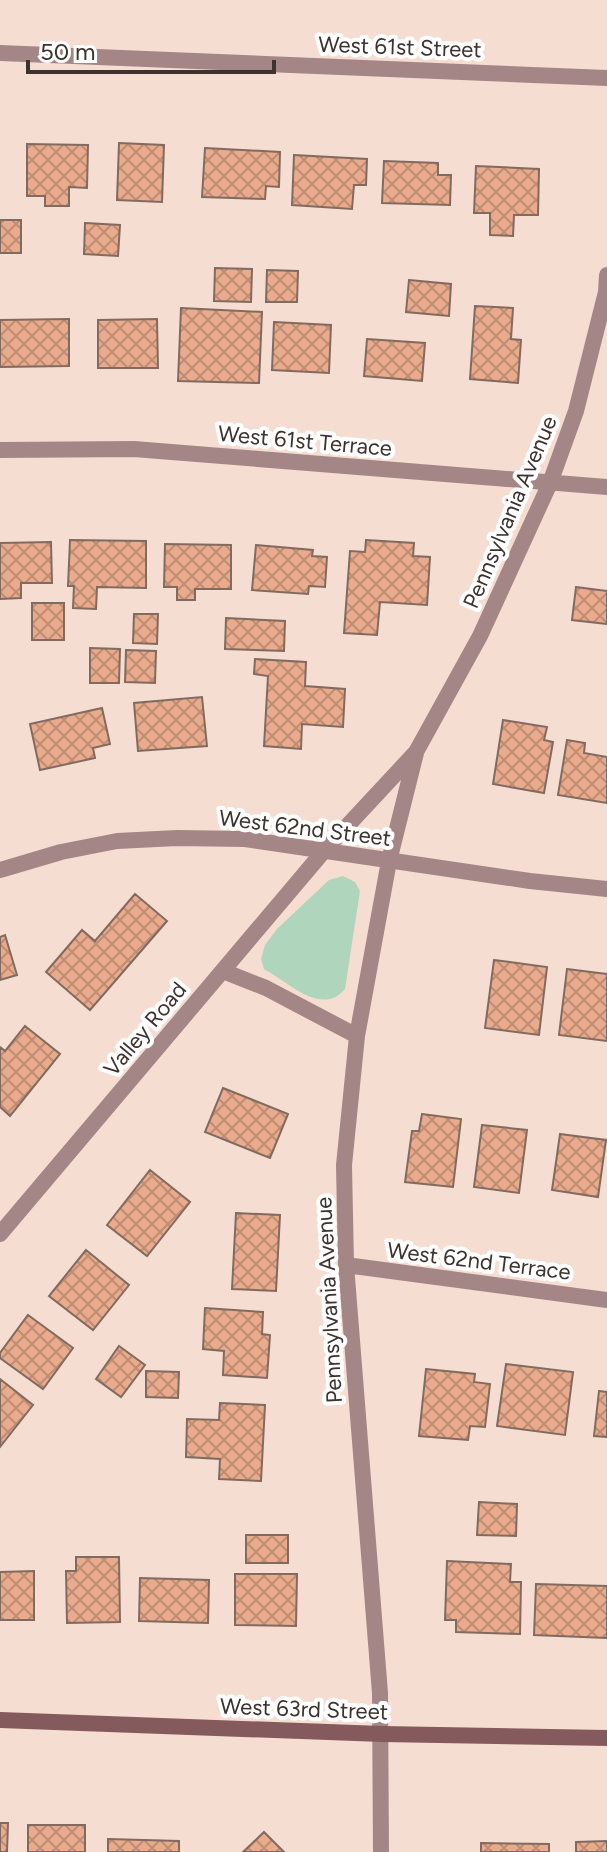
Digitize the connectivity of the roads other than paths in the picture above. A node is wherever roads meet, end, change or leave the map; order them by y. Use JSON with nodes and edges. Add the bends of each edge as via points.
{"nodes":[{"id":1,"x":0,"y":53,"type":"edge"},
{"id":2,"x":607,"y":78,"type":"edge"},
{"id":3,"x":607,"y":275,"type":"edge"},
{"id":4,"x":0,"y":450,"type":"edge"},
{"id":5,"x":550,"y":483,"type":"junction"},
{"id":6,"x":607,"y":487,"type":"edge"},
{"id":7,"x":416,"y":752,"type":"junction"},
{"id":8,"x":323,"y":852,"type":"junction"},
{"id":9,"x":389,"y":861,"type":"junction"},
{"id":10,"x":0,"y":870,"type":"edge"},
{"id":11,"x":607,"y":889,"type":"edge"},
{"id":12,"x":223,"y":971,"type":"junction"},
{"id":13,"x":357,"y":1036,"type":"junction"},
{"id":14,"x":0,"y":1234,"type":"edge"},
{"id":15,"x":346,"y":1265,"type":"junction"},
{"id":16,"x":607,"y":1300,"type":"edge"},
{"id":17,"x":0,"y":1720,"type":"edge"},
{"id":18,"x":382,"y":1734,"type":"junction"},
{"id":19,"x":607,"y":1738,"type":"edge"},
{"id":20,"x":381,"y":1852,"type":"edge"}],
"edges":[{"from":1,"to":2,"type":"street","name":"West 61st Street"},
{"from":3,"to":5,"type":"street","name":"Pennsylvania Avenue","via":[[576,411]]},
{"from":4,"to":5,"type":"street","name":"West 61st Terrace","via":[[134,449]]},
{"from":5,"to":6,"type":"street","name":"West 61st Terrace"},
{"from":5,"to":7,"type":"street","name":"Pennsylvania Avenue","via":[[480,636]]},
{"from":7,"to":8,"type":"street","name":"Pennsylvania Avenue"},
{"from":7,"to":9,"type":"street","name":"Pennsylvania Avenue"},
{"from":8,"to":9,"type":"street","name":"West 62nd Street"},
{"from":8,"to":10,"type":"street","name":"West 62nd Street","via":[[245,839],[117,841]]},
{"from":8,"to":12,"type":"street","name":"Valley Road"},
{"from":9,"to":11,"type":"street","name":"West 62nd Street"},
{"from":9,"to":13,"type":"street","name":"Pennsylvania Avenue"},
{"from":12,"to":13,"type":"street"},
{"from":12,"to":14,"type":"street","name":"Valley Road"},
{"from":13,"to":15,"type":"street","name":"Pennsylvania Avenue","via":[[344,1165]]},
{"from":15,"to":16,"type":"street","name":"West 62nd Terrace"},
{"from":15,"to":18,"type":"street","name":"Pennsylvania Avenue"},
{"from":17,"to":18,"type":"main road","name":"West 63rd Street"},
{"from":18,"to":19,"type":"main road","name":"West 63rd Street"},
{"from":18,"to":20,"type":"street","name":"Pennsylvania Avenue"}]}
